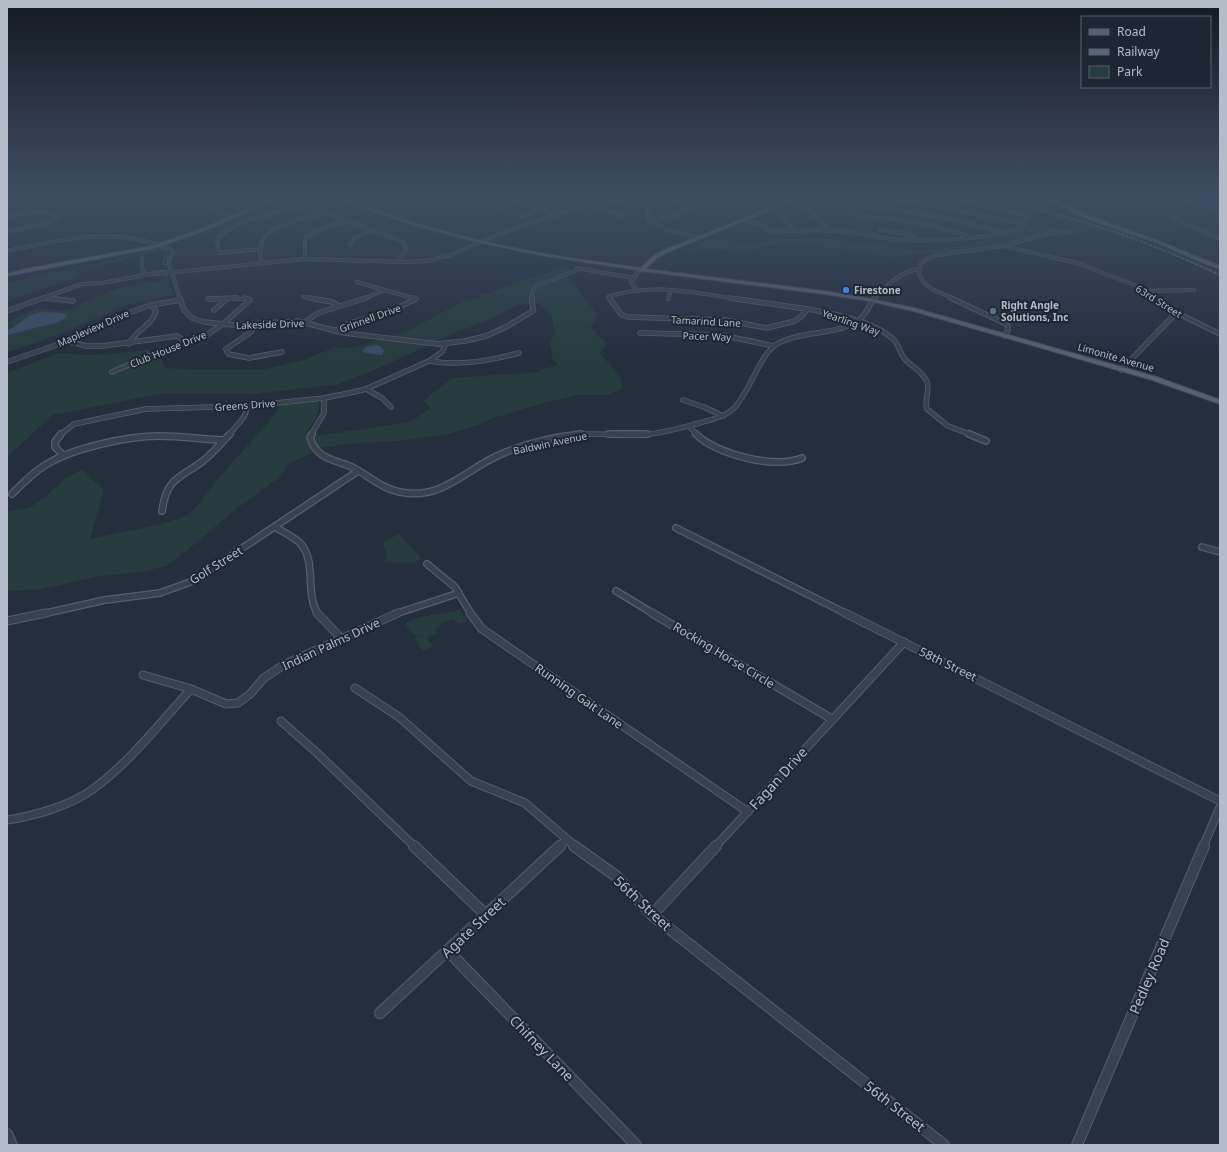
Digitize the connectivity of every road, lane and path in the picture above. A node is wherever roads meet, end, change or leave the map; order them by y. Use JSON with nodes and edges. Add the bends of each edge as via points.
{"nodes":[{"id":1,"x":20,"y":249,"type":"edge"},
{"id":2,"x":135,"y":249,"type":"edge"},
{"id":3,"x":143,"y":249,"type":"edge"},
{"id":4,"x":169,"y":249,"type":"edge"},
{"id":5,"x":220,"y":249,"type":"edge"},
{"id":6,"x":261,"y":249,"type":"joint"},
{"id":7,"x":305,"y":249,"type":"edge"},
{"id":8,"x":406,"y":249,"type":"edge"},
{"id":9,"x":465,"y":249,"type":"edge"},
{"id":10,"x":493,"y":249,"type":"edge"},
{"id":11,"x":514,"y":249,"type":"edge"},
{"id":12,"x":674,"y":249,"type":"edge"},
{"id":13,"x":985,"y":249,"type":"edge"},
{"id":14,"x":1015,"y":249,"type":"edge"},
{"id":15,"x":1177,"y":249,"type":"edge"},
{"id":16,"x":1183,"y":249,"type":"edge"},
{"id":17,"x":7,"y":251,"type":"edge"},
{"id":18,"x":106,"y":257,"type":"junction"},
{"id":19,"x":142,"y":258,"type":"dead end"},
{"id":20,"x":305,"y":259,"type":"junction"},
{"id":21,"x":397,"y":262,"type":"junction"},
{"id":22,"x":261,"y":263,"type":"junction"},
{"id":23,"x":1220,"y":265,"type":"edge"},
{"id":24,"x":573,"y":268,"type":"dead end"},
{"id":25,"x":580,"y":268,"type":"junction"},
{"id":26,"x":1220,"y":268,"type":"edge"},
{"id":27,"x":643,"y":269,"type":"junction"},
{"id":28,"x":919,"y":269,"type":"junction"},
{"id":29,"x":172,"y":272,"type":"junction"},
{"id":30,"x":638,"y":272,"type":"junction"},
{"id":31,"x":7,"y":275,"type":"edge"},
{"id":32,"x":145,"y":275,"type":"junction"},
{"id":33,"x":633,"y":278,"type":"junction"},
{"id":34,"x":689,"y":279,"type":"junction"},
{"id":35,"x":357,"y":282,"type":"dead end"},
{"id":36,"x":744,"y":282,"type":"junction"},
{"id":37,"x":384,"y":290,"type":"junction"},
{"id":38,"x":671,"y":290,"type":"junction"},
{"id":39,"x":1194,"y":290,"type":"dead end"},
{"id":40,"x":638,"y":291,"type":"junction"},
{"id":41,"x":1148,"y":291,"type":"junction"},
{"id":42,"x":303,"y":297,"type":"dead end"},
{"id":43,"x":608,"y":297,"type":"joint"},
{"id":44,"x":44,"y":298,"type":"junction"},
{"id":45,"x":208,"y":299,"type":"dead end"},
{"id":46,"x":227,"y":299,"type":"junction"},
{"id":47,"x":668,"y":299,"type":"dead end"},
{"id":48,"x":181,"y":300,"type":"junction"},
{"id":49,"x":74,"y":301,"type":"dead end"},
{"id":50,"x":872,"y":302,"type":"junction"},
{"id":51,"x":151,"y":305,"type":"junction"},
{"id":52,"x":339,"y":306,"type":"junction"},
{"id":53,"x":807,"y":309,"type":"junction"},
{"id":54,"x":214,"y":310,"type":"dead end"},
{"id":55,"x":7,"y":311,"type":"edge"},
{"id":56,"x":1176,"y":313,"type":"junction"},
{"id":57,"x":305,"y":322,"type":"junction"},
{"id":58,"x":856,"y":322,"type":"junction"},
{"id":59,"x":224,"y":324,"type":"junction"},
{"id":60,"x":256,"y":325,"type":"junction"},
{"id":61,"x":334,"y":331,"type":"junction"},
{"id":62,"x":640,"y":333,"type":"dead end"},
{"id":63,"x":1220,"y":334,"type":"edge"},
{"id":64,"x":1004,"y":336,"type":"junction"},
{"id":65,"x":68,"y":341,"type":"junction"},
{"id":66,"x":186,"y":342,"type":"junction"},
{"id":67,"x":446,"y":343,"type":"junction"},
{"id":68,"x":129,"y":344,"type":"junction"},
{"id":69,"x":774,"y":346,"type":"junction"},
{"id":70,"x":282,"y":352,"type":"dead end"},
{"id":71,"x":519,"y":353,"type":"dead end"},
{"id":72,"x":429,"y":360,"type":"junction"},
{"id":73,"x":7,"y":362,"type":"edge"},
{"id":74,"x":1121,"y":370,"type":"junction"},
{"id":75,"x":112,"y":372,"type":"dead end"},
{"id":76,"x":366,"y":389,"type":"junction"},
{"id":77,"x":324,"y":398,"type":"junction"},
{"id":78,"x":683,"y":400,"type":"dead end"},
{"id":79,"x":1220,"y":402,"type":"edge"},
{"id":80,"x":248,"y":406,"type":"junction"},
{"id":81,"x":391,"y":407,"type":"dead end"},
{"id":82,"x":723,"y":416,"type":"junction"},
{"id":83,"x":689,"y":426,"type":"junction"},
{"id":84,"x":223,"y":440,"type":"junction"},
{"id":85,"x":986,"y":441,"type":"dead end"},
{"id":86,"x":63,"y":455,"type":"junction"},
{"id":87,"x":802,"y":458,"type":"dead end"},
{"id":88,"x":358,"y":471,"type":"junction"},
{"id":89,"x":12,"y":494,"type":"dead end"},
{"id":90,"x":162,"y":511,"type":"dead end"},
{"id":91,"x":275,"y":527,"type":"junction"},
{"id":92,"x":676,"y":528,"type":"dead end"},
{"id":93,"x":1202,"y":547,"type":"dead end"},
{"id":94,"x":1220,"y":552,"type":"edge"},
{"id":95,"x":427,"y":564,"type":"dead end"},
{"id":96,"x":616,"y":591,"type":"dead end"},
{"id":97,"x":459,"y":593,"type":"junction"},
{"id":98,"x":7,"y":621,"type":"edge"},
{"id":99,"x":341,"y":638,"type":"junction"},
{"id":100,"x":904,"y":642,"type":"junction"},
{"id":101,"x":143,"y":675,"type":"dead end"},
{"id":102,"x":355,"y":688,"type":"dead end"},
{"id":103,"x":191,"y":689,"type":"junction"},
{"id":104,"x":832,"y":719,"type":"junction"},
{"id":105,"x":281,"y":721,"type":"dead end"},
{"id":106,"x":1220,"y":801,"type":"edge"},
{"id":107,"x":1220,"y":807,"type":"edge"},
{"id":108,"x":748,"y":812,"type":"junction"},
{"id":109,"x":7,"y":820,"type":"edge"},
{"id":110,"x":566,"y":840,"type":"junction"},
{"id":111,"x":486,"y":915,"type":"junction"},
{"id":112,"x":652,"y":915,"type":"junction"},
{"id":113,"x":448,"y":951,"type":"junction"},
{"id":114,"x":380,"y":1013,"type":"dead end"},
{"id":115,"x":7,"y":1134,"type":"edge"},
{"id":116,"x":12,"y":1145,"type":"edge"},
{"id":117,"x":636,"y":1145,"type":"edge"},
{"id":118,"x":944,"y":1145,"type":"edge"},
{"id":119,"x":1077,"y":1145,"type":"edge"}],
"edges":[{"from":1,"to":17,"type":"street","name":"Lakeside Drive"},
{"from":2,"to":18,"type":"main road"},
{"from":3,"to":18,"type":"main road"},
{"from":4,"to":29,"type":"street","name":"Lakeside Drive","via":[[173,253],[169,261]]},
{"from":5,"to":6,"type":"street","via":[[219,253]]},
{"from":6,"to":22,"type":"street"},
{"from":7,"to":20,"type":"street"},
{"from":8,"to":21,"type":"street"},
{"from":9,"to":21,"type":"street","via":[[436,259]]},
{"from":10,"to":30,"type":"main road","name":"Limonite Avenue","via":[[556,261]]},
{"from":11,"to":27,"type":"main road","name":"Limonite Avenue"},
{"from":12,"to":27,"type":"main road"},
{"from":13,"to":28,"type":"street","via":[[930,257],[922,262]]},
{"from":14,"to":41,"type":"street","name":"63rd Street","via":[[1077,263]]},
{"from":15,"to":26,"type":"main road"},
{"from":16,"to":23,"type":"main road"},
{"from":18,"to":31,"type":"main road"},
{"from":19,"to":32,"type":"street"},
{"from":20,"to":21,"type":"street"},
{"from":20,"to":22,"type":"street"},
{"from":22,"to":29,"type":"street"},
{"from":24,"to":25,"type":"street"},
{"from":25,"to":33,"type":"street"},
{"from":25,"to":67,"type":"street","name":"Lakeside Drive","via":[[534,288],[533,311],[519,321],[467,341]]},
{"from":27,"to":30,"type":"main road"},
{"from":27,"to":36,"type":"main road","name":"Limonite Avenue"},
{"from":28,"to":50,"type":"street","via":[[912,269],[884,288]]},
{"from":28,"to":64,"type":"street","via":[[924,283],[932,289],[1004,322],[1008,330]]},
{"from":29,"to":32,"type":"street"},
{"from":29,"to":48,"type":"street","name":"Lakeside Drive"},
{"from":30,"to":33,"type":"street"},
{"from":30,"to":34,"type":"main road","name":"Limonite Avenue"},
{"from":32,"to":44,"type":"street","via":[[82,284]]},
{"from":33,"to":40,"type":"street","via":[[632,282]]},
{"from":34,"to":36,"type":"main road","via":[[736,284]]},
{"from":34,"to":50,"type":"main road","name":"Limonite Avenue"},
{"from":35,"to":37,"type":"street","name":"Grinnell Drive"},
{"from":36,"to":50,"type":"main road","name":"Limonite Avenue"},
{"from":37,"to":52,"type":"street","via":[[362,300]]},
{"from":37,"to":61,"type":"street","name":"Grinnell Drive","via":[[416,299]]},
{"from":38,"to":40,"type":"street","name":"Yearling Way"},
{"from":38,"to":47,"type":"street"},
{"from":38,"to":53,"type":"street","name":"Yearling Way"},
{"from":39,"to":41,"type":"street"},
{"from":40,"to":43,"type":"street","name":"Yearling Way"},
{"from":41,"to":56,"type":"street","name":"63rd Street"},
{"from":42,"to":52,"type":"street","via":[[332,302]]},
{"from":43,"to":53,"type":"street","name":"Tamarind Lane","via":[[622,315],[628,317],[725,320],[767,328],[795,321]]},
{"from":44,"to":49,"type":"street"},
{"from":44,"to":55,"type":"street"},
{"from":45,"to":46,"type":"street"},
{"from":46,"to":54,"type":"street"},
{"from":46,"to":59,"type":"street","name":"Club House Drive","via":[[250,300]]},
{"from":48,"to":51,"type":"street","name":"Mapleview Drive"},
{"from":48,"to":59,"type":"street","name":"Lakeside Drive","via":[[185,311],[192,317],[204,322]]},
{"from":50,"to":58,"type":"street"},
{"from":50,"to":64,"type":"main road","name":"Limonite Avenue"},
{"from":51,"to":65,"type":"street","name":"Mapleview Drive"},
{"from":51,"to":68,"type":"street","via":[[156,311],[155,317],[134,334]]},
{"from":52,"to":57,"type":"street","via":[[318,313]]},
{"from":53,"to":58,"type":"street","name":"Yearling Way","via":[[832,313]]},
{"from":56,"to":63,"type":"street","name":"63rd Street"},
{"from":56,"to":74,"type":"street"},
{"from":57,"to":60,"type":"street","name":"Lakeside Drive"},
{"from":57,"to":61,"type":"street","name":"Lakeside Drive"},
{"from":58,"to":69,"type":"street","via":[[786,340]]},
{"from":58,"to":85,"type":"street","name":"Yearling Way","via":[[892,338],[898,344],[904,358],[922,373],[929,389],[925,398],[927,409],[948,426]]},
{"from":59,"to":60,"type":"street","name":"Lakeside Drive"},
{"from":59,"to":66,"type":"street","name":"Club House Drive","via":[[205,336]]},
{"from":60,"to":70,"type":"street","via":[[250,333],[229,344],[226,348],[228,354],[250,358]]},
{"from":61,"to":67,"type":"street","name":"Lakeside Drive"},
{"from":62,"to":69,"type":"street","name":"Pacer Way","via":[[720,335]]},
{"from":64,"to":74,"type":"main road","name":"Limonite Avenue"},
{"from":65,"to":68,"type":"street","via":[[86,346]]},
{"from":65,"to":73,"type":"street","name":"Mapleview Drive"},
{"from":66,"to":68,"type":"street","via":[[173,336]]},
{"from":66,"to":75,"type":"street","name":"Club House Drive"},
{"from":67,"to":72,"type":"street","name":"Greens Drive","via":[[442,352]]},
{"from":69,"to":82,"type":"street","name":"Baldwin Avenue","via":[[738,403],[732,411]]},
{"from":71,"to":72,"type":"street","via":[[464,365]]},
{"from":72,"to":76,"type":"street","name":"Greens Drive"},
{"from":74,"to":79,"type":"main road","name":"Limonite Avenue","via":[[1171,384]]},
{"from":76,"to":77,"type":"street","name":"Greens Drive"},
{"from":76,"to":81,"type":"street","via":[[382,398]]},
{"from":77,"to":80,"type":"street","name":"Greens Drive"},
{"from":77,"to":88,"type":"street","name":"Baldwin Avenue","via":[[324,413],[310,437],[312,447],[323,456]]},
{"from":78,"to":82,"type":"street"},
{"from":80,"to":84,"type":"street","via":[[244,417]]},
{"from":80,"to":86,"type":"street","name":"Greens Drive","via":[[146,408],[74,424],[54,443],[56,451]]},
{"from":82,"to":83,"type":"street","name":"Baldwin Avenue"},
{"from":83,"to":87,"type":"street","via":[[704,441],[716,447],[768,462],[789,462]]},
{"from":83,"to":88,"type":"street","name":"Baldwin Avenue","via":[[641,435],[576,435],[504,452],[452,485],[436,492],[422,494],[389,490]]},
{"from":84,"to":86,"type":"street","via":[[140,437]]},
{"from":84,"to":90,"type":"street","via":[[203,460],[176,478],[167,488]]},
{"from":86,"to":89,"type":"street","via":[[26,478]]},
{"from":88,"to":91,"type":"street","name":"Golf Street"},
{"from":91,"to":98,"type":"street","name":"Golf Street","via":[[193,581],[160,593],[105,600]]},
{"from":91,"to":99,"type":"street","via":[[303,546],[308,556],[312,601],[316,611]]},
{"from":92,"to":100,"type":"street","name":"58th Street"},
{"from":93,"to":94,"type":"street"},
{"from":95,"to":97,"type":"street","name":"Running Gait Lane","via":[[448,580]]},
{"from":96,"to":104,"type":"street","name":"Rocking Horse Circle"},
{"from":97,"to":99,"type":"street","name":"Indian Palms Drive","via":[[394,614]]},
{"from":97,"to":108,"type":"street","name":"Running Gait Lane","via":[[482,629]]},
{"from":99,"to":103,"type":"street","name":"Indian Palms Drive","via":[[285,664],[264,678],[238,703],[226,704]]},
{"from":100,"to":104,"type":"street","name":"Fagan Drive"},
{"from":100,"to":106,"type":"street","name":"58th Street"},
{"from":101,"to":103,"type":"street","name":"Indian Palms Drive"},
{"from":102,"to":110,"type":"street","name":"56th Street","via":[[398,717],[471,781],[525,803]]},
{"from":103,"to":109,"type":"street","via":[[121,765],[92,790],[56,808],[26,818]]},
{"from":104,"to":108,"type":"street","name":"Fagan Drive"},
{"from":105,"to":111,"type":"street"},
{"from":107,"to":119,"type":"street","name":"Pedley Road"},
{"from":108,"to":112,"type":"street","name":"Fagan Drive"},
{"from":110,"to":111,"type":"street","name":"Agate Street"},
{"from":110,"to":112,"type":"street","name":"56th Street","via":[[616,876]]},
{"from":111,"to":113,"type":"street","name":"Agate Street"},
{"from":112,"to":118,"type":"street","name":"56th Street"},
{"from":113,"to":114,"type":"street","name":"Agate Street"},
{"from":113,"to":117,"type":"street","name":"Chifney Lane"},
{"from":115,"to":116,"type":"street"}]}
